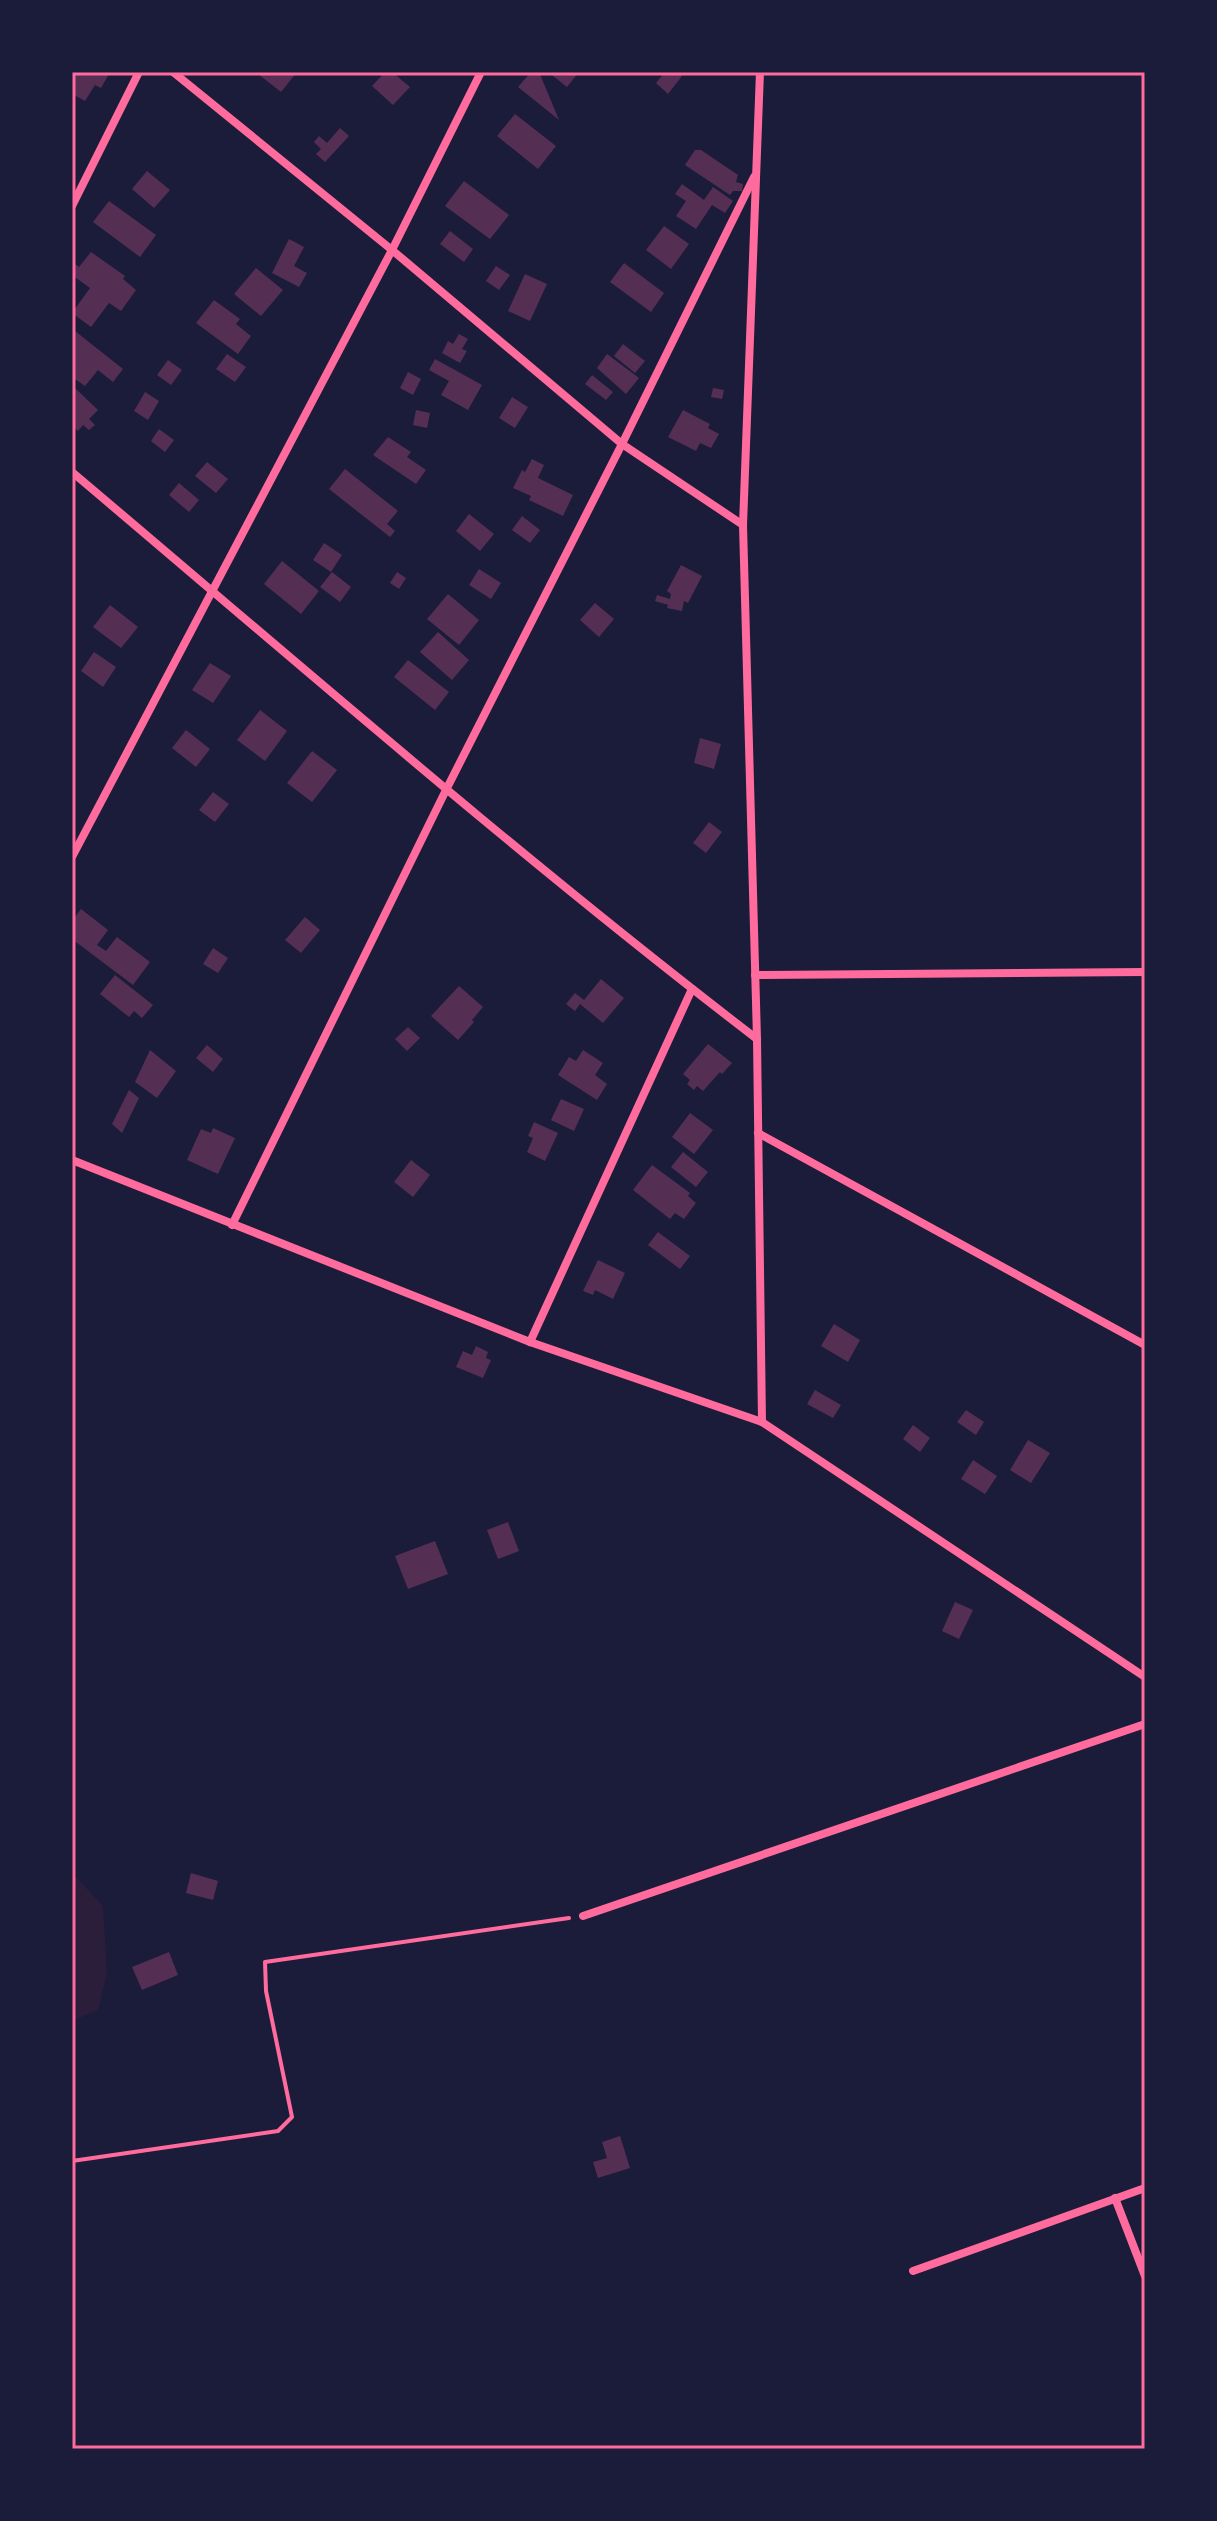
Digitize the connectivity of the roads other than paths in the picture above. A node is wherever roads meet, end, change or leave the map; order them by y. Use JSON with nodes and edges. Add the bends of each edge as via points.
{"nodes":[{"id":1,"x":139,"y":72,"type":"edge"},
{"id":2,"x":173,"y":72,"type":"edge"},
{"id":3,"x":481,"y":72,"type":"edge"},
{"id":4,"x":760,"y":72,"type":"edge"},
{"id":5,"x":755,"y":174,"type":"junction"},
{"id":6,"x":72,"y":206,"type":"edge"},
{"id":7,"x":392,"y":250,"type":"junction"},
{"id":8,"x":622,"y":444,"type":"junction"},
{"id":9,"x":72,"y":472,"type":"edge"},
{"id":10,"x":743,"y":525,"type":"junction"},
{"id":11,"x":213,"y":592,"type":"junction"},
{"id":12,"x":447,"y":788,"type":"junction"},
{"id":13,"x":72,"y":857,"type":"edge"},
{"id":14,"x":1145,"y":972,"type":"edge"},
{"id":15,"x":755,"y":975,"type":"junction"},
{"id":16,"x":692,"y":989,"type":"junction"},
{"id":17,"x":757,"y":1039,"type":"junction"},
{"id":18,"x":758,"y":1133,"type":"junction"},
{"id":19,"x":72,"y":1160,"type":"edge"},
{"id":20,"x":232,"y":1225,"type":"junction"},
{"id":21,"x":530,"y":1342,"type":"junction"},
{"id":22,"x":1145,"y":1345,"type":"edge"},
{"id":23,"x":762,"y":1422,"type":"junction"},
{"id":24,"x":1145,"y":1677,"type":"edge"},
{"id":25,"x":1145,"y":1724,"type":"edge"},
{"id":26,"x":583,"y":1916,"type":"road end"},
{"id":27,"x":1145,"y":2188,"type":"edge"},
{"id":28,"x":1115,"y":2198,"type":"junction"},
{"id":29,"x":913,"y":2271,"type":"dead end"},
{"id":30,"x":1145,"y":2276,"type":"edge"}],
"edges":[{"from":1,"to":6,"type":"street"},
{"from":2,"to":7,"type":"street"},
{"from":3,"to":7,"type":"street"},
{"from":4,"to":5,"type":"street"},
{"from":5,"to":8,"type":"street"},
{"from":5,"to":10,"type":"street"},
{"from":7,"to":8,"type":"street"},
{"from":7,"to":11,"type":"street"},
{"from":8,"to":10,"type":"street"},
{"from":8,"to":12,"type":"street"},
{"from":9,"to":11,"type":"street"},
{"from":10,"to":15,"type":"street"},
{"from":11,"to":12,"type":"street"},
{"from":11,"to":13,"type":"street"},
{"from":12,"to":16,"type":"street"},
{"from":12,"to":20,"type":"street"},
{"from":14,"to":15,"type":"street"},
{"from":15,"to":17,"type":"street"},
{"from":16,"to":17,"type":"street"},
{"from":16,"to":21,"type":"street"},
{"from":17,"to":18,"type":"street"},
{"from":18,"to":22,"type":"street"},
{"from":18,"to":23,"type":"street"},
{"from":19,"to":20,"type":"street"},
{"from":20,"to":21,"type":"street"},
{"from":21,"to":23,"type":"street"},
{"from":23,"to":24,"type":"street"},
{"from":25,"to":26,"type":"street"},
{"from":27,"to":28,"type":"street"},
{"from":28,"to":29,"type":"street"},
{"from":28,"to":30,"type":"street"}]}
